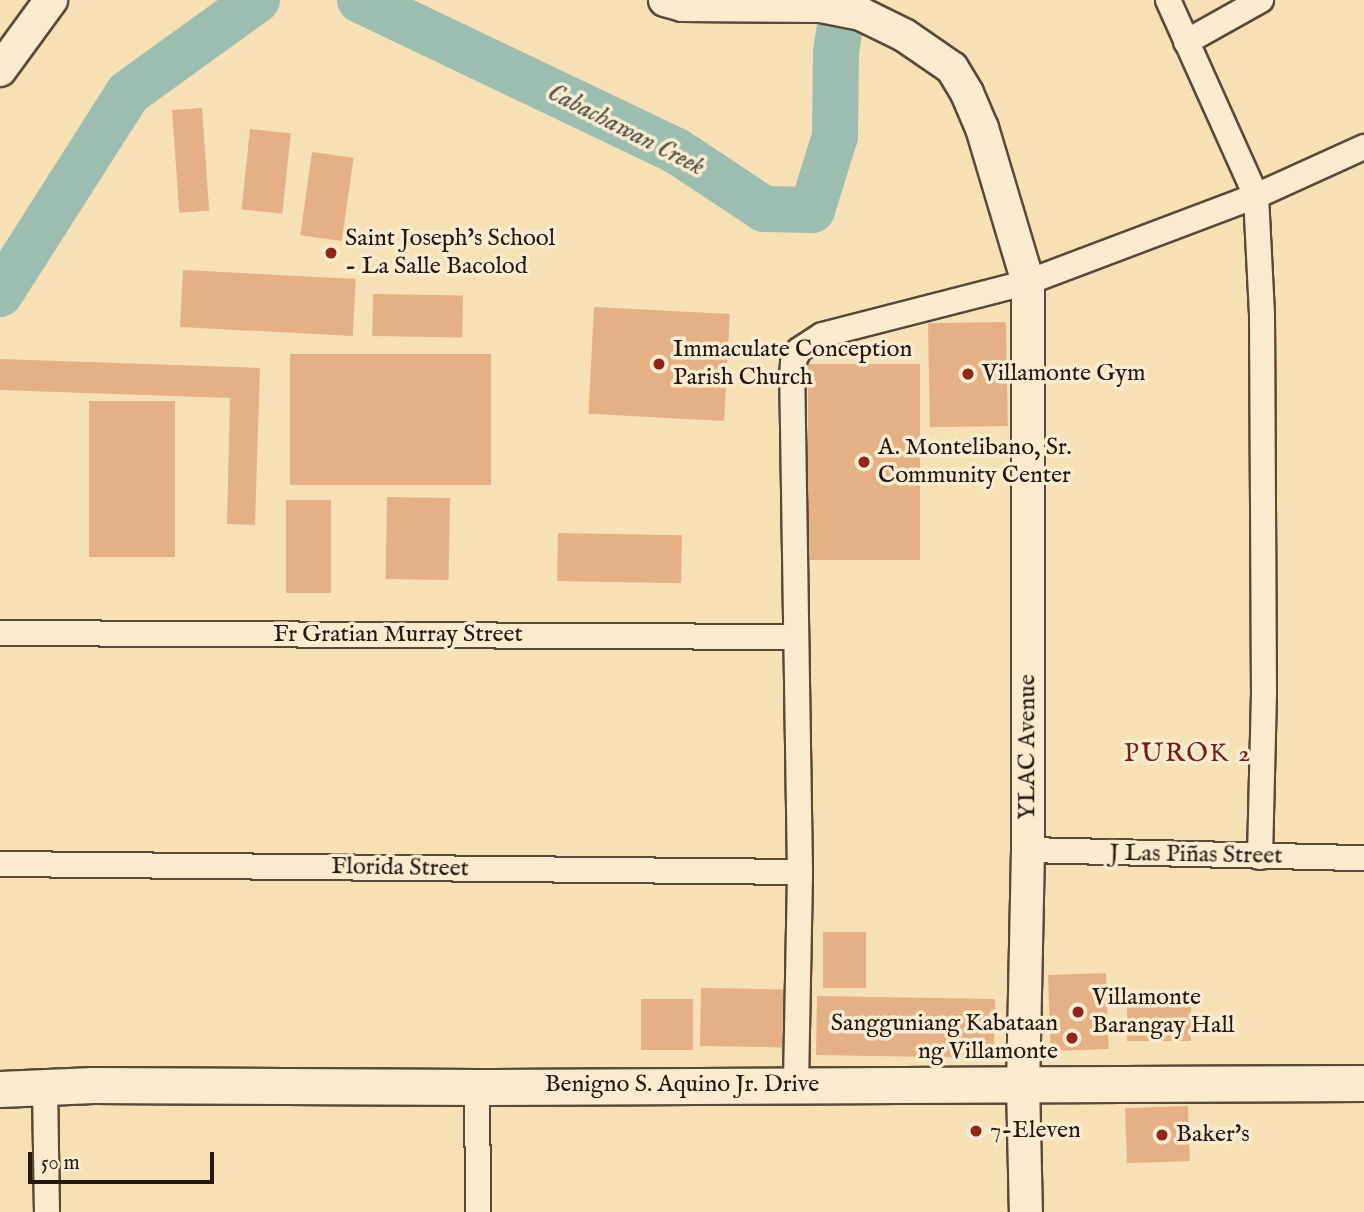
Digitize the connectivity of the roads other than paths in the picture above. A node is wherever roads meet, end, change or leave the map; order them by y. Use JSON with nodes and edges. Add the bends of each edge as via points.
{"nodes":[{"id":1,"x":51,"y":0,"type":"edge"},
{"id":2,"x":1168,"y":0,"type":"edge"},
{"id":3,"x":1261,"y":0,"type":"edge"},
{"id":4,"x":677,"y":2,"type":"edge"},
{"id":5,"x":1186,"y":42,"type":"junction"},
{"id":6,"x":0,"y":70,"type":"edge"},
{"id":7,"x":1364,"y":147,"type":"edge"},
{"id":8,"x":1256,"y":196,"type":"junction"},
{"id":9,"x":1028,"y":282,"type":"junction"},
{"id":10,"x":0,"y":633,"type":"edge"},
{"id":11,"x":796,"y":637,"type":"junction"},
{"id":12,"x":1028,"y":850,"type":"junction"},
{"id":13,"x":1259,"y":857,"type":"junction"},
{"id":14,"x":1364,"y":858,"type":"edge"},
{"id":15,"x":0,"y":864,"type":"edge"},
{"id":16,"x":800,"y":872,"type":"junction"},
{"id":17,"x":796,"y":1083,"type":"junction"},
{"id":18,"x":1364,"y":1083,"type":"edge"},
{"id":19,"x":1023,"y":1084,"type":"junction"},
{"id":20,"x":45,"y":1086,"type":"junction"},
{"id":21,"x":477,"y":1087,"type":"junction"},
{"id":22,"x":0,"y":1089,"type":"edge"},
{"id":23,"x":47,"y":1212,"type":"edge"},
{"id":24,"x":478,"y":1212,"type":"edge"},
{"id":25,"x":1026,"y":1212,"type":"edge"}],
"edges":[{"from":1,"to":6,"type":"street"},
{"from":2,"to":5,"type":"street"},
{"from":3,"to":5,"type":"street"},
{"from":4,"to":9,"type":"street","name":"YLAC Avenue","via":[[821,6],[861,14],[904,35],[952,68],[982,128]]},
{"from":5,"to":8,"type":"street"},
{"from":7,"to":8,"type":"street"},
{"from":8,"to":9,"type":"street"},
{"from":8,"to":13,"type":"street","via":[[1262,327],[1264,693]]},
{"from":9,"to":11,"type":"street","via":[[821,335],[799,350],[792,377]]},
{"from":9,"to":12,"type":"street","name":"YLAC Avenue"},
{"from":10,"to":11,"type":"street","name":"Fr Gratian Murray Street"},
{"from":11,"to":16,"type":"street"},
{"from":12,"to":13,"type":"street","name":"J Las Piñas Street"},
{"from":12,"to":19,"type":"street","name":"YLAC Avenue"},
{"from":13,"to":14,"type":"street","name":"J Las Piñas Street"},
{"from":15,"to":16,"type":"street","name":"Florida Street"},
{"from":16,"to":17,"type":"street"},
{"from":17,"to":19,"type":"main road","name":"Benigno S. Aquino Jr. Drive"},
{"from":17,"to":21,"type":"main road","name":"Benigno S. Aquino Jr. Drive"},
{"from":18,"to":19,"type":"main road","name":"Benigno S. Aquino Jr. Drive"},
{"from":19,"to":25,"type":"street","name":"YLAC Avenue"},
{"from":20,"to":21,"type":"main road","name":"Benigno S. Aquino Jr. Drive"},
{"from":20,"to":22,"type":"main road","name":"Benigno S. Aquino Jr. Drive"},
{"from":20,"to":23,"type":"street"},
{"from":21,"to":24,"type":"street"}]}
